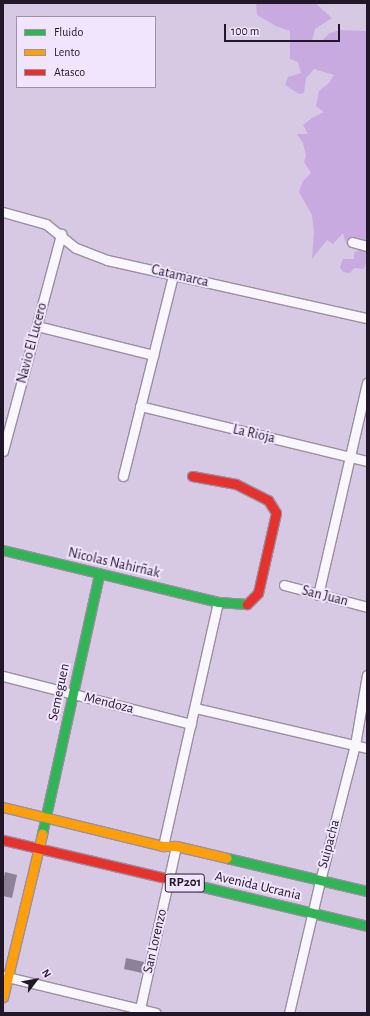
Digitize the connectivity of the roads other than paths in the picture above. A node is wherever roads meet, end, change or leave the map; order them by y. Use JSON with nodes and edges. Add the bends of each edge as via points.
{"nodes":[{"id":1,"x":3,"y":212,"type":"edge"},
{"id":2,"x":61,"y":234,"type":"junction"},
{"id":3,"x":352,"y":242,"type":"dead end"},
{"id":4,"x":367,"y":246,"type":"edge"},
{"id":5,"x":173,"y":275,"type":"junction"},
{"id":6,"x":367,"y":318,"type":"edge"},
{"id":7,"x":36,"y":326,"type":"junction"},
{"id":8,"x":153,"y":355,"type":"junction"},
{"id":9,"x":367,"y":383,"type":"edge"},
{"id":10,"x":140,"y":406,"type":"junction"},
{"id":11,"x":3,"y":451,"type":"edge"},
{"id":12,"x":349,"y":457,"type":"junction"},
{"id":13,"x":367,"y":461,"type":"edge"},
{"id":14,"x":123,"y":476,"type":"dead end"},
{"id":15,"x":192,"y":476,"type":"dead end"},
{"id":16,"x":3,"y":550,"type":"edge"},
{"id":17,"x":99,"y":574,"type":"junction"},
{"id":18,"x":284,"y":585,"type":"dead end"},
{"id":19,"x":318,"y":595,"type":"junction"},
{"id":20,"x":218,"y":602,"type":"junction"},
{"id":21,"x":367,"y":606,"type":"edge"},
{"id":22,"x":367,"y":675,"type":"edge"},
{"id":23,"x":3,"y":676,"type":"edge"},
{"id":24,"x":72,"y":694,"type":"junction"},
{"id":25,"x":195,"y":708,"type":"junction"},
{"id":26,"x":191,"y":724,"type":"junction"},
{"id":27,"x":355,"y":746,"type":"junction"},
{"id":28,"x":367,"y":748,"type":"edge"},
{"id":29,"x":3,"y":807,"type":"edge"},
{"id":30,"x":46,"y":817,"type":"junction"},
{"id":31,"x":3,"y":840,"type":"edge"},
{"id":32,"x":163,"y":846,"type":"junction"},
{"id":33,"x":176,"y":846,"type":"junction"},
{"id":34,"x":38,"y":848,"type":"junction"},
{"id":35,"x":168,"y":880,"type":"junction"},
{"id":36,"x":320,"y":881,"type":"junction"},
{"id":37,"x":367,"y":891,"type":"edge"},
{"id":38,"x":312,"y":913,"type":"junction"},
{"id":39,"x":367,"y":926,"type":"edge"},
{"id":40,"x":5,"y":976,"type":"edge"},
{"id":41,"x":3,"y":997,"type":"edge"},
{"id":42,"x":139,"y":1011,"type":"edge"},
{"id":43,"x":156,"y":1013,"type":"edge"},
{"id":44,"x":289,"y":1013,"type":"edge"}],
"edges":[{"from":1,"to":2,"type":"street","name":"Catamarca","via":[[46,224]]},
{"from":2,"to":5,"type":"street","name":"Catamarca","via":[[76,248],[107,260]]},
{"from":2,"to":7,"type":"street","name":"Navio El Lucero"},
{"from":3,"to":4,"type":"street"},
{"from":5,"to":6,"type":"street","name":"Catamarca"},
{"from":5,"to":8,"type":"street"},
{"from":7,"to":8,"type":"street"},
{"from":7,"to":11,"type":"street","name":"Navio El Lucero"},
{"from":8,"to":10,"type":"street"},
{"from":9,"to":12,"type":"street"},
{"from":10,"to":12,"type":"street","name":"La Rioja"},
{"from":10,"to":14,"type":"street"},
{"from":12,"to":13,"type":"street","name":"La Rioja"},
{"from":12,"to":19,"type":"street"},
{"from":15,"to":20,"type":"street","name":"Nicolas Nahirñak","via":[[236,484],[268,500],[276,513],[258,594],[248,604]]},
{"from":16,"to":17,"type":"street","name":"Nicolas Nahirñak"},
{"from":17,"to":20,"type":"street","name":"Nicolas Nahirñak"},
{"from":17,"to":24,"type":"street","name":"Semeguen"},
{"from":18,"to":19,"type":"street","name":"San Juan"},
{"from":19,"to":21,"type":"street","name":"San Juan"},
{"from":20,"to":25,"type":"street"},
{"from":22,"to":27,"type":"street","name":"Suipacha"},
{"from":23,"to":24,"type":"street","name":"Mendoza"},
{"from":24,"to":26,"type":"street","name":"Mendoza"},
{"from":24,"to":30,"type":"street","name":"Semeguen"},
{"from":25,"to":26,"type":"street"},
{"from":25,"to":27,"type":"street"},
{"from":26,"to":32,"type":"street"},
{"from":27,"to":28,"type":"street"},
{"from":27,"to":36,"type":"street","name":"Suipacha"},
{"from":29,"to":30,"type":"street","name":"Avenida Ucrania","number":"RP201"},
{"from":30,"to":32,"type":"street","name":"Avenida Ucrania","number":"RP201"},
{"from":30,"to":34,"type":"street","name":"Semeguen"},
{"from":31,"to":34,"type":"street","name":"Avenida Ucrania","number":"RP201"},
{"from":32,"to":33,"type":"street","name":"Avenida Ucrania","number":"RP201"},
{"from":33,"to":35,"type":"street","name":"San Lorenzo"},
{"from":33,"to":36,"type":"street","name":"Avenida Ucrania","number":"RP201"},
{"from":34,"to":35,"type":"street","name":"Avenida Ucrania","number":"RP201"},
{"from":34,"to":40,"type":"street","name":"Semeguen"},
{"from":35,"to":38,"type":"street","name":"Avenida Ucrania","number":"RP201"},
{"from":35,"to":42,"type":"street","name":"San Lorenzo"},
{"from":36,"to":37,"type":"street","name":"Avenida Ucrania","number":"RP201"},
{"from":36,"to":38,"type":"street","name":"Suipacha"},
{"from":38,"to":39,"type":"street","name":"Avenida Ucrania","number":"RP201"},
{"from":38,"to":44,"type":"street","name":"Suipacha"},
{"from":40,"to":41,"type":"street","name":"Semeguen"},
{"from":40,"to":42,"type":"street"},
{"from":42,"to":43,"type":"street"}]}
